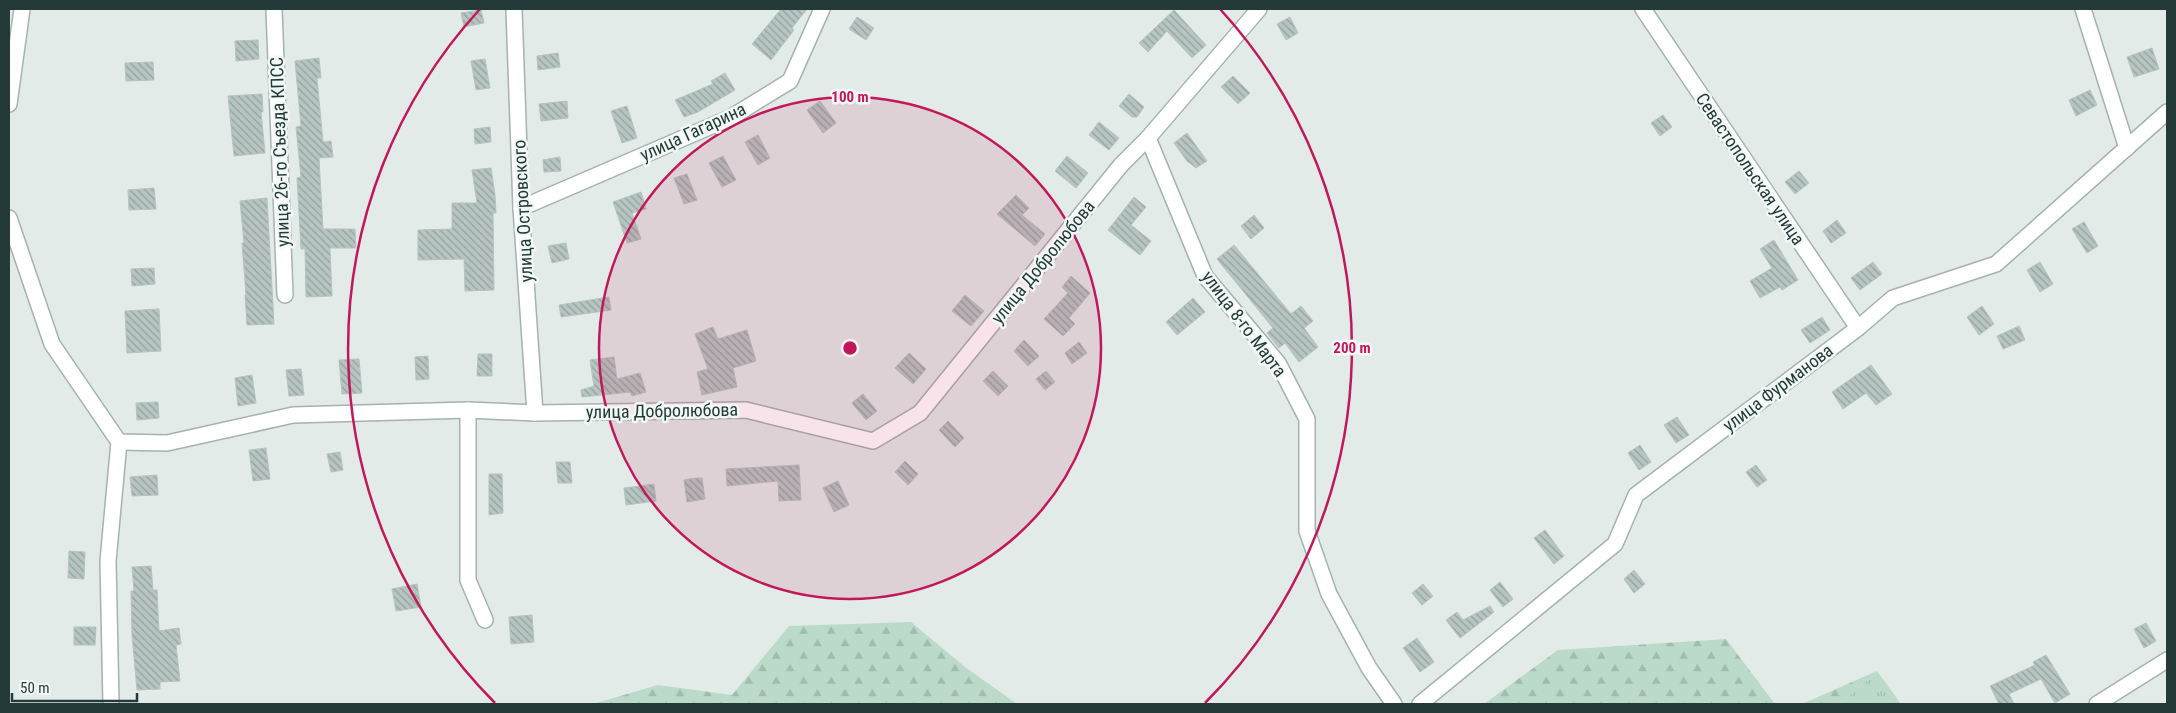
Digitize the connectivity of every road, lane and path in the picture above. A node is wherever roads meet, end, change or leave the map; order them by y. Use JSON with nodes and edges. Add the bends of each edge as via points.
{"nodes":[{"id":1,"x":22,"y":9,"type":"edge"},
{"id":2,"x":274,"y":9,"type":"edge"},
{"id":3,"x":514,"y":9,"type":"edge"},
{"id":4,"x":822,"y":9,"type":"edge"},
{"id":5,"x":1259,"y":9,"type":"edge"},
{"id":6,"x":1643,"y":9,"type":"edge"},
{"id":7,"x":2084,"y":9,"type":"edge"},
{"id":8,"x":9,"y":104,"type":"edge"},
{"id":9,"x":2167,"y":112,"type":"edge"},
{"id":10,"x":1148,"y":138,"type":"junction"},
{"id":11,"x":2127,"y":148,"type":"junction"},
{"id":12,"x":522,"y":208,"type":"junction"},
{"id":13,"x":9,"y":218,"type":"edge"},
{"id":14,"x":285,"y":296,"type":"dead end"},
{"id":15,"x":1858,"y":328,"type":"junction"},
{"id":16,"x":468,"y":410,"type":"junction"},
{"id":17,"x":535,"y":413,"type":"junction"},
{"id":18,"x":119,"y":442,"type":"junction"},
{"id":19,"x":485,"y":620,"type":"dead end"},
{"id":20,"x":2167,"y":660,"type":"edge"},
{"id":21,"x":111,"y":704,"type":"edge"},
{"id":22,"x":1394,"y":704,"type":"edge"},
{"id":23,"x":1420,"y":704,"type":"edge"},
{"id":24,"x":2097,"y":704,"type":"edge"}],
"edges":[{"from":1,"to":8,"type":"street"},
{"from":2,"to":14,"type":"street","name":"улица 26-го Съезда КПСС"},
{"from":3,"to":12,"type":"street","name":"улица Островского"},
{"from":4,"to":12,"type":"street","name":"улица Гагарина","via":[[790,81],[730,118]]},
{"from":5,"to":10,"type":"street","name":"улица Добролюбова"},
{"from":6,"to":15,"type":"street","name":"Севастопольская улица"},
{"from":7,"to":11,"type":"street"},
{"from":9,"to":11,"type":"street","name":"улица Фурманова"},
{"from":10,"to":17,"type":"street","name":"улица Добролюбова","via":[[1121,165],[920,413],[873,441],[746,410]]},
{"from":10,"to":22,"type":"street","name":"улица 8-го Марта","via":[[1205,276],[1278,363],[1307,419],[1307,531],[1329,594],[1369,668]]},
{"from":11,"to":15,"type":"street","name":"улица Фурманова","via":[[1996,264],[1893,298]]},
{"from":12,"to":17,"type":"street","name":"улица Островского"},
{"from":13,"to":18,"type":"street","via":[[52,344]]},
{"from":15,"to":23,"type":"street","name":"улица Фурманова","via":[[1636,494],[1615,544]]},
{"from":16,"to":17,"type":"street","name":"улица Добролюбова"},
{"from":16,"to":18,"type":"street","name":"улица Добролюбова","via":[[293,415],[167,443]]},
{"from":16,"to":19,"type":"street","via":[[468,580]]},
{"from":18,"to":21,"type":"street","via":[[108,561]]},
{"from":20,"to":24,"type":"street"}]}
